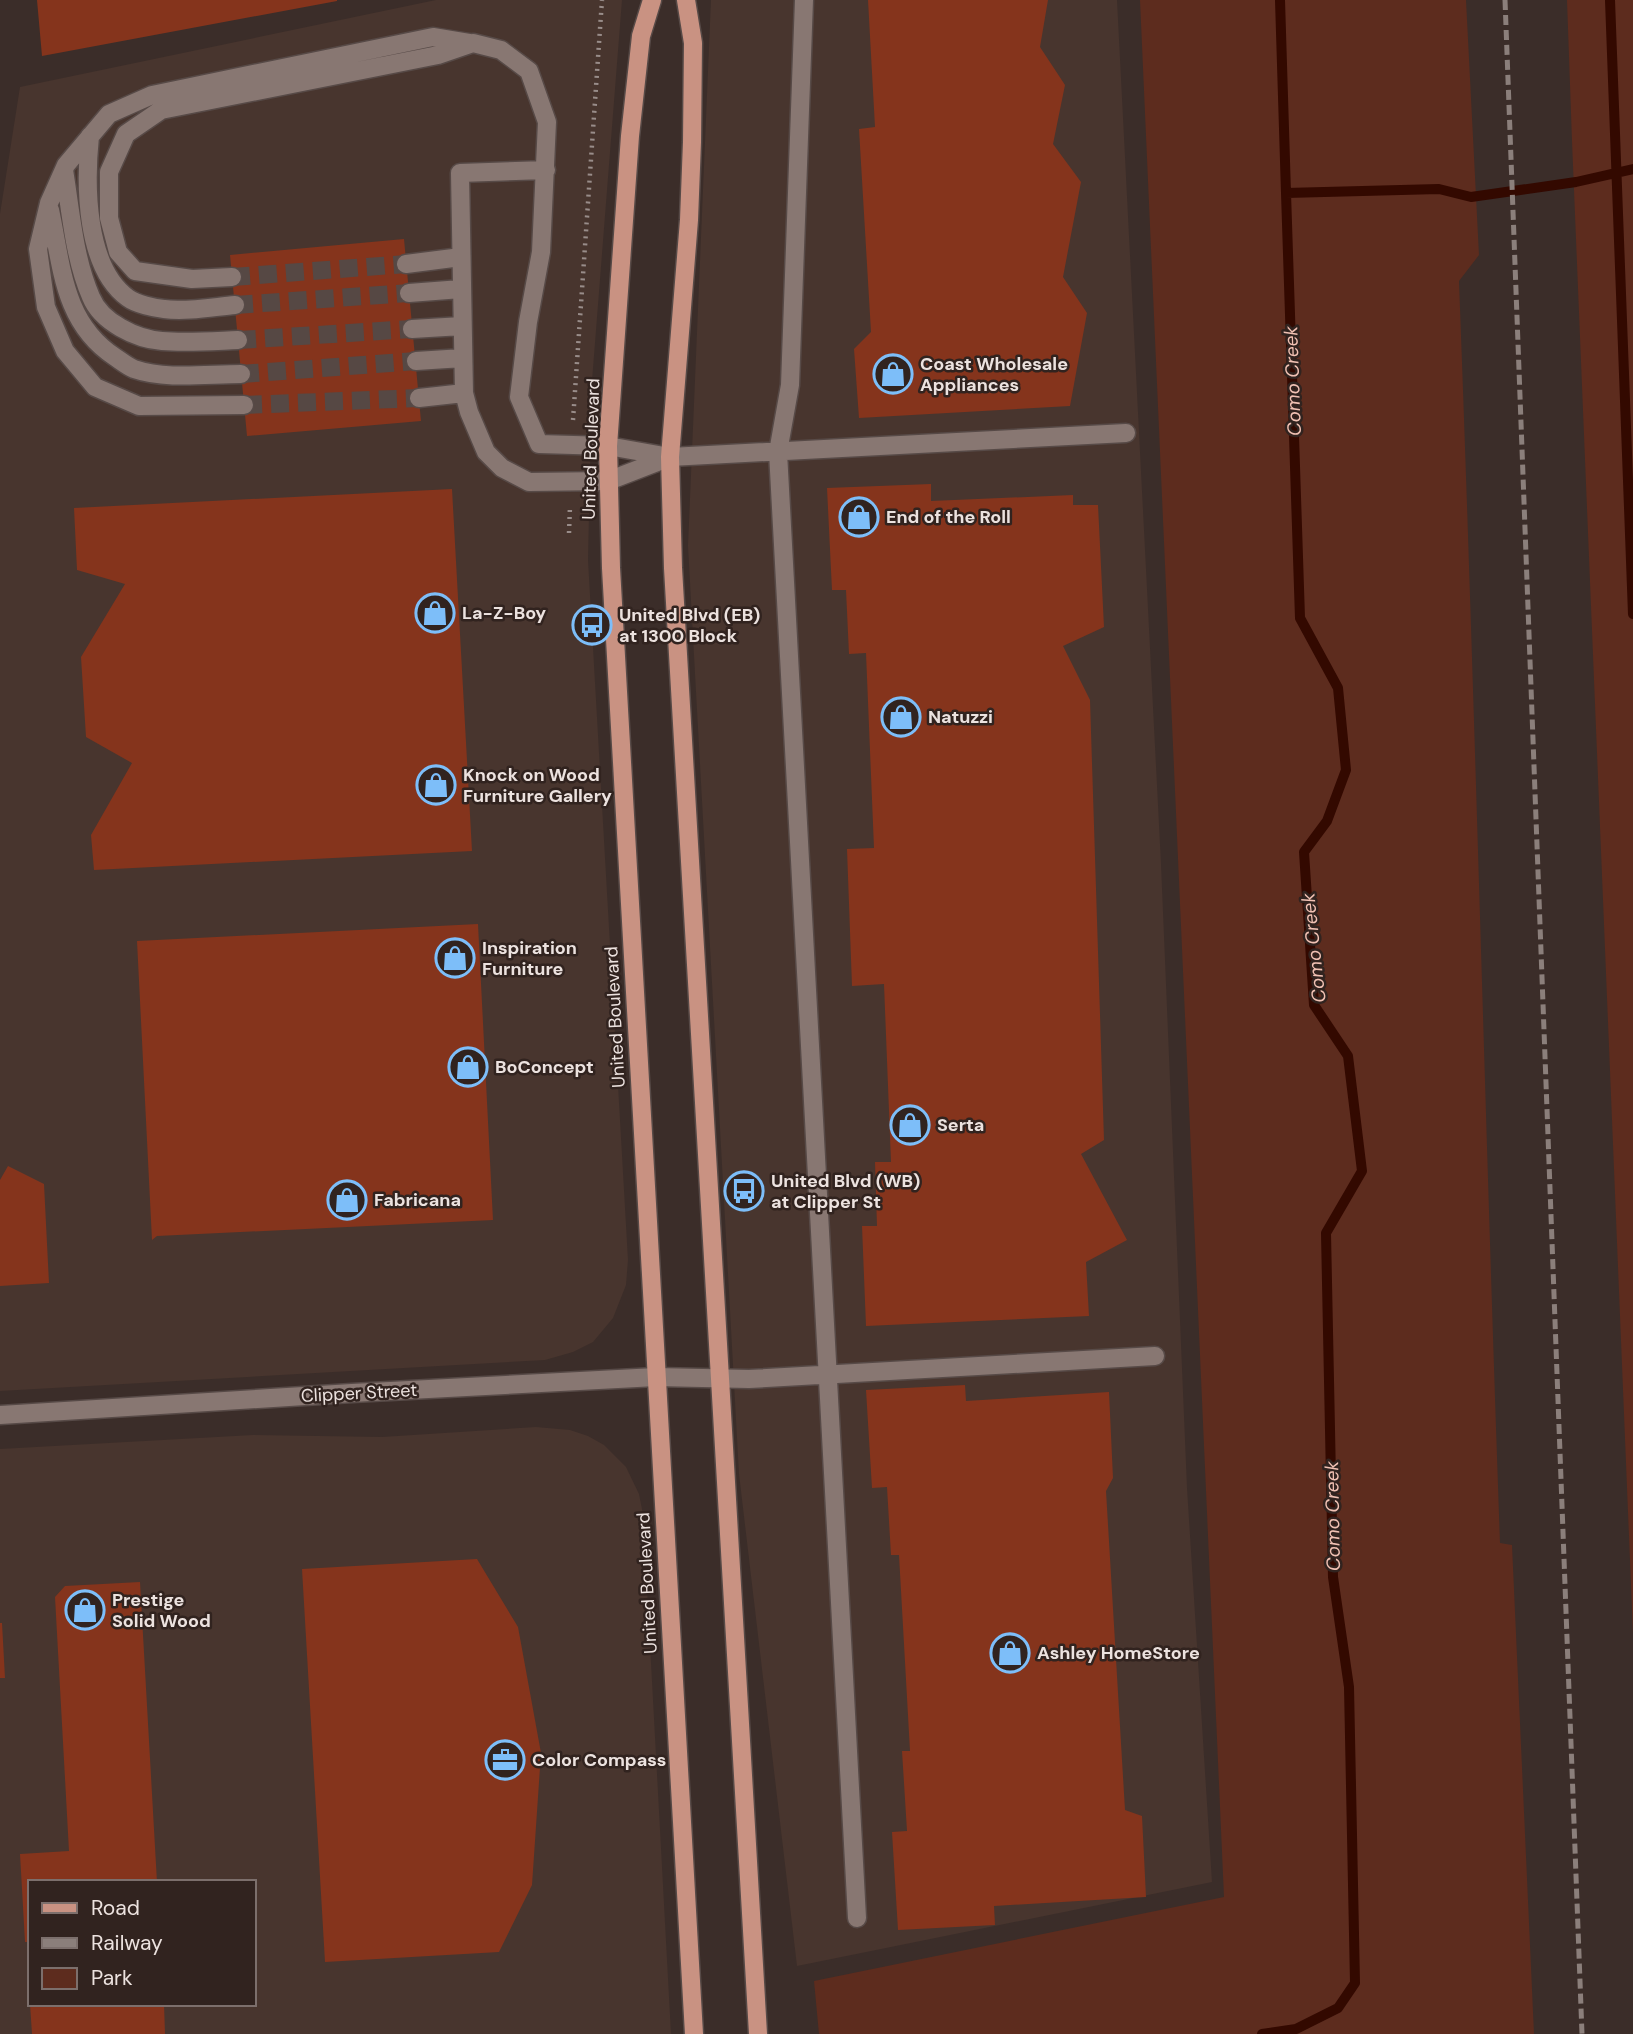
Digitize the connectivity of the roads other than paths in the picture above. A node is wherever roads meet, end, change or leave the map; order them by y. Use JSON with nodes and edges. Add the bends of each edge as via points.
{"nodes":[{"id":1,"x":652,"y":0,"type":"edge"},
{"id":2,"x":686,"y":0,"type":"edge"},
{"id":3,"x":804,"y":0,"type":"edge"},
{"id":4,"x":473,"y":43,"type":"junction"},
{"id":5,"x":90,"y":136,"type":"junction"},
{"id":6,"x":64,"y":170,"type":"junction"},
{"id":7,"x":546,"y":170,"type":"junction"},
{"id":8,"x":49,"y":203,"type":"junction"},
{"id":9,"x":461,"y":257,"type":"junction"},
{"id":10,"x":406,"y":264,"type":"tunnel mouth"},
{"id":11,"x":232,"y":277,"type":"tunnel mouth"},
{"id":12,"x":461,"y":289,"type":"junction"},
{"id":13,"x":410,"y":293,"type":"tunnel mouth"},
{"id":14,"x":235,"y":305,"type":"tunnel mouth"},
{"id":15,"x":462,"y":326,"type":"junction"},
{"id":16,"x":412,"y":329,"type":"tunnel mouth"},
{"id":17,"x":238,"y":341,"type":"tunnel mouth"},
{"id":18,"x":463,"y":358,"type":"junction"},
{"id":19,"x":416,"y":361,"type":"tunnel mouth"},
{"id":20,"x":241,"y":374,"type":"tunnel mouth"},
{"id":21,"x":464,"y":394,"type":"junction"},
{"id":22,"x":419,"y":398,"type":"tunnel mouth"},
{"id":23,"x":244,"y":405,"type":"tunnel mouth"},
{"id":24,"x":1126,"y":433,"type":"dead end"},
{"id":25,"x":608,"y":446,"type":"junction"},
{"id":26,"x":778,"y":452,"type":"junction"},
{"id":27,"x":670,"y":457,"type":"junction"},
{"id":28,"x":608,"y":481,"type":"junction"},
{"id":29,"x":1155,"y":1356,"type":"dead end"},
{"id":30,"x":826,"y":1375,"type":"junction"},
{"id":31,"x":656,"y":1377,"type":"junction"},
{"id":32,"x":719,"y":1379,"type":"junction"},
{"id":33,"x":0,"y":1415,"type":"edge"},
{"id":34,"x":857,"y":1918,"type":"dead end"},
{"id":35,"x":694,"y":2034,"type":"edge"},
{"id":36,"x":758,"y":2034,"type":"edge"}],
"edges":[{"from":1,"to":25,"type":"main road","name":"United Boulevard","via":[[641,36],[630,136]]},
{"from":2,"to":27,"type":"main road","via":[[693,43],[691,155]]},
{"from":3,"to":26,"type":"street","via":[[790,385]]},
{"from":4,"to":5,"type":"street","via":[[433,37],[152,95],[109,114]]},
{"from":4,"to":7,"type":"street","via":[[501,50],[529,71],[547,122]]},
{"from":4,"to":11,"type":"street","via":[[438,55],[161,110],[126,134],[109,173],[109,218],[118,252],[135,271],[169,278]]},
{"from":5,"to":6,"type":"street"},
{"from":5,"to":14,"type":"street","via":[[87,166],[97,256],[115,286],[130,300],[165,310]]},
{"from":6,"to":8,"type":"street"},
{"from":6,"to":17,"type":"street","via":[[91,300],[108,319],[136,335],[160,341]]},
{"from":7,"to":9,"type":"street","via":[[460,173]]},
{"from":7,"to":25,"type":"street","via":[[541,252],[519,397],[539,444]]},
{"from":8,"to":20,"type":"street","via":[[71,304],[86,332],[106,351],[133,368],[165,374]]},
{"from":8,"to":23,"type":"street","via":[[38,250],[46,307],[65,351],[95,387],[139,406]]},
{"from":9,"to":10,"type":"street"},
{"from":9,"to":12,"type":"street"},
{"from":12,"to":13,"type":"street"},
{"from":12,"to":15,"type":"street"},
{"from":15,"to":16,"type":"street"},
{"from":15,"to":18,"type":"street"},
{"from":18,"to":19,"type":"street"},
{"from":18,"to":21,"type":"street"},
{"from":21,"to":22,"type":"street"},
{"from":21,"to":28,"type":"street","via":[[486,452],[502,468],[529,482]]},
{"from":24,"to":26,"type":"street"},
{"from":25,"to":27,"type":"street"},
{"from":25,"to":28,"type":"main road","name":"United Boulevard"},
{"from":26,"to":27,"type":"street"},
{"from":26,"to":30,"type":"street"},
{"from":27,"to":28,"type":"street"},
{"from":27,"to":32,"type":"main road"},
{"from":28,"to":31,"type":"main road","name":"United Boulevard"},
{"from":29,"to":30,"type":"street","name":"Clipper Street"},
{"from":30,"to":32,"type":"street","name":"Clipper Street"},
{"from":30,"to":34,"type":"street"},
{"from":31,"to":32,"type":"street","name":"Clipper Street"},
{"from":31,"to":33,"type":"street","name":"Clipper Street"},
{"from":31,"to":35,"type":"main road","name":"United Boulevard"},
{"from":32,"to":36,"type":"main road"}]}
